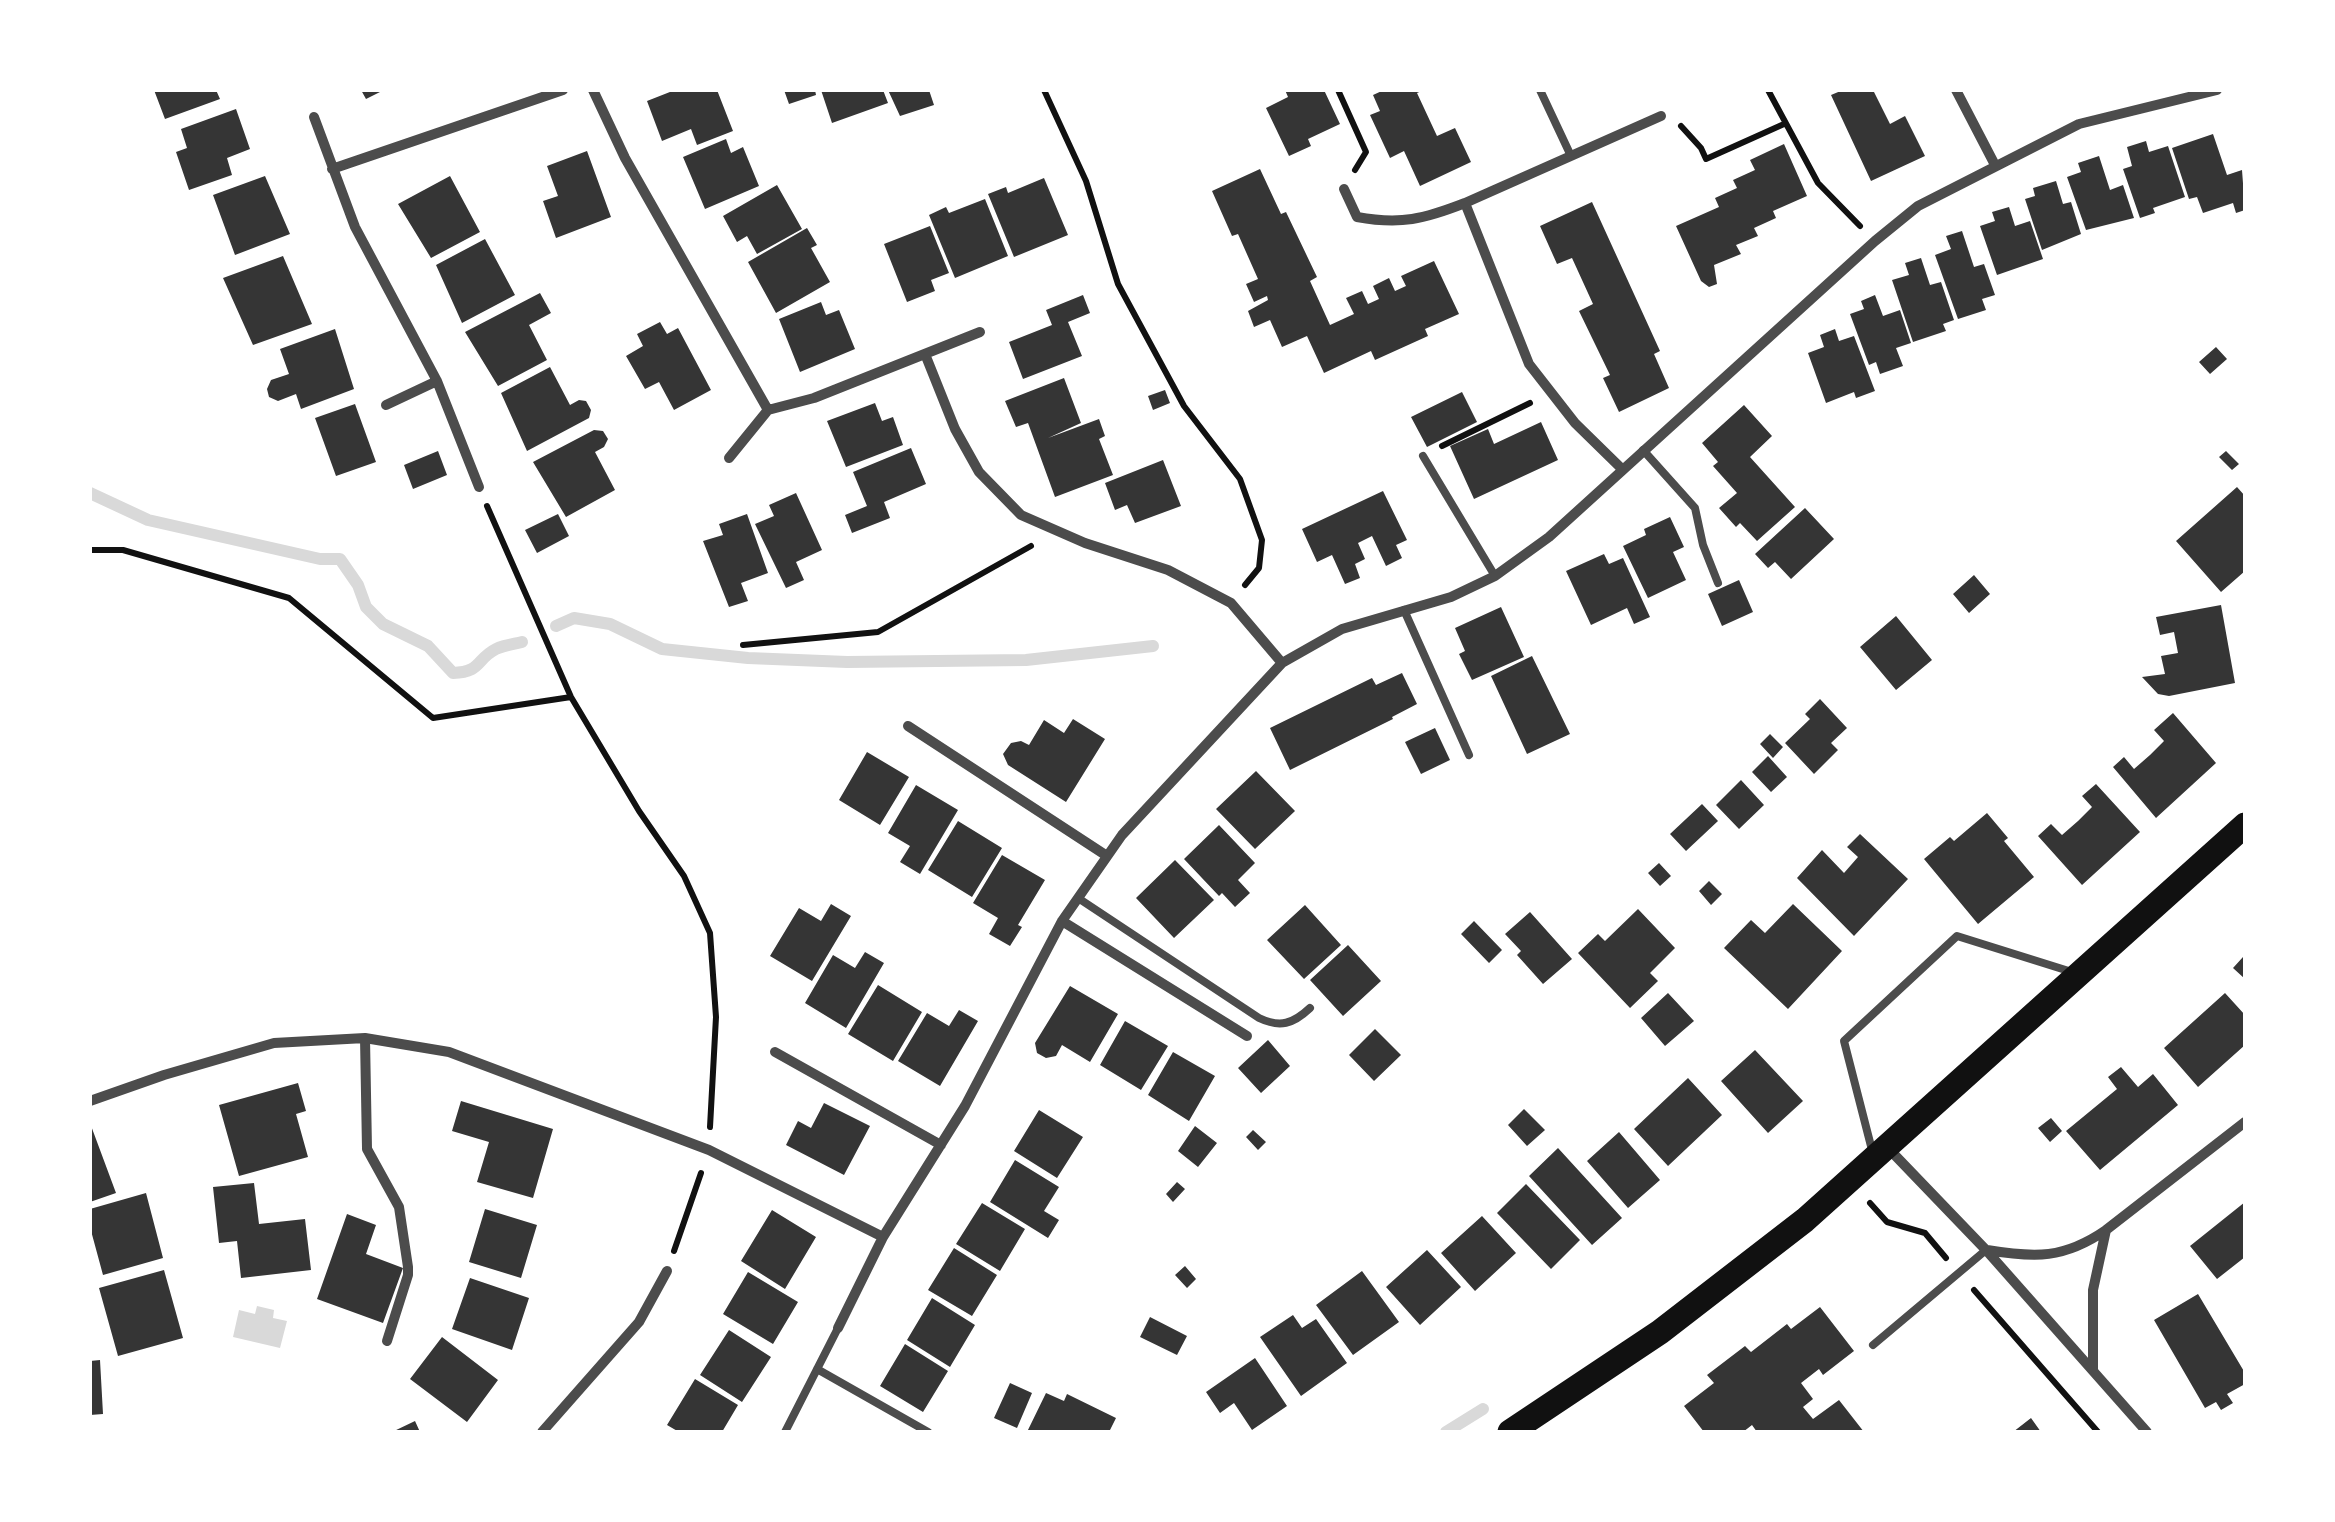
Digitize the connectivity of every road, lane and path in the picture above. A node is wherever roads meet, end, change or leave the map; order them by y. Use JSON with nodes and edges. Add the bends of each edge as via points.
{"nodes":[{"id":1,"x":563,"y":90,"type":"edge"},
{"id":2,"x":592,"y":90,"type":"edge"},
{"id":3,"x":1044,"y":90,"type":"edge"},
{"id":4,"x":1338,"y":90,"type":"edge"},
{"id":5,"x":1540,"y":90,"type":"edge"},
{"id":6,"x":1768,"y":90,"type":"edge"},
{"id":7,"x":1956,"y":90,"type":"edge"},
{"id":8,"x":2218,"y":90,"type":"edge"},
{"id":9,"x":1662,"y":116,"type":"joint"},
{"id":10,"x":314,"y":117,"type":"dead end"},
{"id":11,"x":1784,"y":124,"type":"junction"},
{"id":12,"x":1570,"y":156,"type":"junction"},
{"id":13,"x":1995,"y":165,"type":"junction"},
{"id":14,"x":332,"y":169,"type":"junction"},
{"id":15,"x":1344,"y":189,"type":"joint"},
{"id":16,"x":1464,"y":203,"type":"junction"},
{"id":17,"x":1874,"y":241,"type":"junction"},
{"id":18,"x":980,"y":332,"type":"dead end"},
{"id":19,"x":926,"y":354,"type":"junction"},
{"id":20,"x":437,"y":380,"type":"junction"},
{"id":21,"x":1551,"y":392,"type":"junction"},
{"id":22,"x":386,"y":405,"type":"dead end"},
{"id":23,"x":768,"y":410,"type":"junction"},
{"id":24,"x":1643,"y":450,"type":"junction"},
{"id":25,"x":1423,"y":456,"type":"joint"},
{"id":26,"x":729,"y":458,"type":"dead end"},
{"id":27,"x":1622,"y":469,"type":"junction"},
{"id":28,"x":479,"y":486,"type":"joint"},
{"id":29,"x":1058,"y":531,"type":"junction"},
{"id":30,"x":90,"y":550,"type":"edge"},
{"id":31,"x":1495,"y":576,"type":"junction"},
{"id":32,"x":1718,"y":582,"type":"dead end"},
{"id":33,"x":1231,"y":603,"type":"junction"},
{"id":34,"x":1404,"y":610,"type":"junction"},
{"id":35,"x":743,"y":644,"type":"dead end"},
{"id":36,"x":1282,"y":663,"type":"junction"},
{"id":37,"x":571,"y":697,"type":"junction"},
{"id":38,"x":908,"y":726,"type":"dead end"},
{"id":39,"x":1469,"y":756,"type":"dead end"},
{"id":40,"x":2245,"y":825,"type":"edge"},
{"id":41,"x":1107,"y":856,"type":"junction"},
{"id":42,"x":1078,"y":898,"type":"junction"},
{"id":43,"x":1062,"y":921,"type":"junction"},
{"id":44,"x":2081,"y":975,"type":"junction"},
{"id":45,"x":1310,"y":1008,"type":"dead end"},
{"id":46,"x":1246,"y":1036,"type":"dead end"},
{"id":47,"x":364,"y":1038,"type":"junction"},
{"id":48,"x":775,"y":1052,"type":"dead end"},
{"id":49,"x":90,"y":1101,"type":"edge"},
{"id":50,"x":2245,"y":1122,"type":"edge"},
{"id":51,"x":940,"y":1144,"type":"junction"},
{"id":52,"x":709,"y":1150,"type":"junction"},
{"id":53,"x":1881,"y":1154,"type":"junction"},
{"id":54,"x":1851,"y":1181,"type":"junction"},
{"id":55,"x":2106,"y":1230,"type":"junction"},
{"id":56,"x":883,"y":1237,"type":"junction"},
{"id":57,"x":1986,"y":1250,"type":"junction"},
{"id":58,"x":667,"y":1271,"type":"joint"},
{"id":59,"x":1959,"y":1272,"type":"junction"},
{"id":60,"x":838,"y":1328,"type":"joint"},
{"id":61,"x":387,"y":1341,"type":"dead end"},
{"id":62,"x":1872,"y":1345,"type":"dead end"},
{"id":63,"x":817,"y":1369,"type":"junction"},
{"id":64,"x":2093,"y":1371,"type":"junction"},
{"id":65,"x":542,"y":1432,"type":"edge"},
{"id":66,"x":785,"y":1432,"type":"edge"},
{"id":67,"x":928,"y":1432,"type":"edge"},
{"id":68,"x":1510,"y":1432,"type":"edge"},
{"id":69,"x":2098,"y":1432,"type":"edge"},
{"id":70,"x":2147,"y":1432,"type":"edge"}],
"edges":[{"from":1,"to":14,"type":"street"},
{"from":2,"to":23,"type":"street"},
{"from":3,"to":33,"type":"path","via":[[1086,181],[1118,284],[1184,406],[1240,479],[1262,540],[1259,568]]},
{"from":4,"to":15,"type":"path","via":[[1366,152]]},
{"from":5,"to":12,"type":"lane"},
{"from":6,"to":11,"type":"path"},
{"from":7,"to":13,"type":"street"},
{"from":8,"to":13,"type":"street","via":[[2078,124]]},
{"from":9,"to":11,"type":"path","via":[[1688,132],[1706,160]]},
{"from":9,"to":12,"type":"street"},
{"from":10,"to":14,"type":"street"},
{"from":11,"to":17,"type":"path","via":[[1818,183]]},
{"from":12,"to":16,"type":"street"},
{"from":13,"to":17,"type":"street","via":[[1918,206]]},
{"from":14,"to":20,"type":"street","via":[[355,227]]},
{"from":15,"to":16,"type":"street","via":[[1357,216],[1388,222],[1426,219]]},
{"from":16,"to":21,"type":"street","via":[[1529,364]]},
{"from":17,"to":24,"type":"street"},
{"from":18,"to":19,"type":"street"},
{"from":19,"to":23,"type":"street"},
{"from":19,"to":29,"type":"street","via":[[979,472],[1021,515]]},
{"from":20,"to":22,"type":"street"},
{"from":20,"to":28,"type":"street"},
{"from":21,"to":25,"type":"path"},
{"from":21,"to":27,"type":"street"},
{"from":23,"to":26,"type":"street"},
{"from":24,"to":27,"type":"street"},
{"from":24,"to":32,"type":"lane","via":[[1695,508]]},
{"from":25,"to":31,"type":"lane"},
{"from":27,"to":31,"type":"street"},
{"from":28,"to":37,"type":"path"},
{"from":29,"to":33,"type":"street","via":[[1168,570]]},
{"from":29,"to":35,"type":"path","via":[[878,632]]},
{"from":30,"to":37,"type":"path","via":[[123,550],[289,598],[433,718]]},
{"from":31,"to":34,"type":"street"},
{"from":33,"to":36,"type":"street"},
{"from":34,"to":36,"type":"street","via":[[1342,629]]},
{"from":34,"to":39,"type":"lane"},
{"from":36,"to":41,"type":"street"},
{"from":37,"to":52,"type":"path","via":[[684,876],[710,933],[716,1017]]},
{"from":38,"to":41,"type":"street"},
{"from":40,"to":44,"type":"main road"},
{"from":41,"to":42,"type":"street"},
{"from":42,"to":43,"type":"street"},
{"from":42,"to":45,"type":"lane","via":[[1259,1018],[1287,1024]]},
{"from":43,"to":46,"type":"street"},
{"from":43,"to":51,"type":"street"},
{"from":44,"to":53,"type":"main road"},
{"from":44,"to":53,"type":"lane","via":[[1956,936],[1844,1041]]},
{"from":47,"to":49,"type":"street","via":[[274,1043]]},
{"from":47,"to":52,"type":"street","via":[[450,1052]]},
{"from":47,"to":61,"type":"street","via":[[367,1149],[399,1207],[408,1267]]},
{"from":48,"to":51,"type":"street"},
{"from":50,"to":55,"type":"street"},
{"from":51,"to":56,"type":"street"},
{"from":52,"to":56,"type":"street"},
{"from":52,"to":58,"type":"path"},
{"from":53,"to":54,"type":"main road"},
{"from":53,"to":57,"type":"street"},
{"from":54,"to":59,"type":"path","via":[[1887,1222],[1924,1233]]},
{"from":54,"to":68,"type":"main road","via":[[1660,1332]]},
{"from":55,"to":57,"type":"street","via":[[2085,1245],[2030,1258]]},
{"from":55,"to":64,"type":"street","via":[[2093,1290]]},
{"from":56,"to":60,"type":"street"},
{"from":57,"to":59,"type":"lane"},
{"from":57,"to":64,"type":"street"},
{"from":58,"to":65,"type":"street","via":[[640,1322]]},
{"from":59,"to":62,"type":"lane"},
{"from":59,"to":69,"type":"path"},
{"from":60,"to":63,"type":"lane"},
{"from":63,"to":66,"type":"lane"},
{"from":63,"to":67,"type":"lane"},
{"from":64,"to":70,"type":"street"}]}
